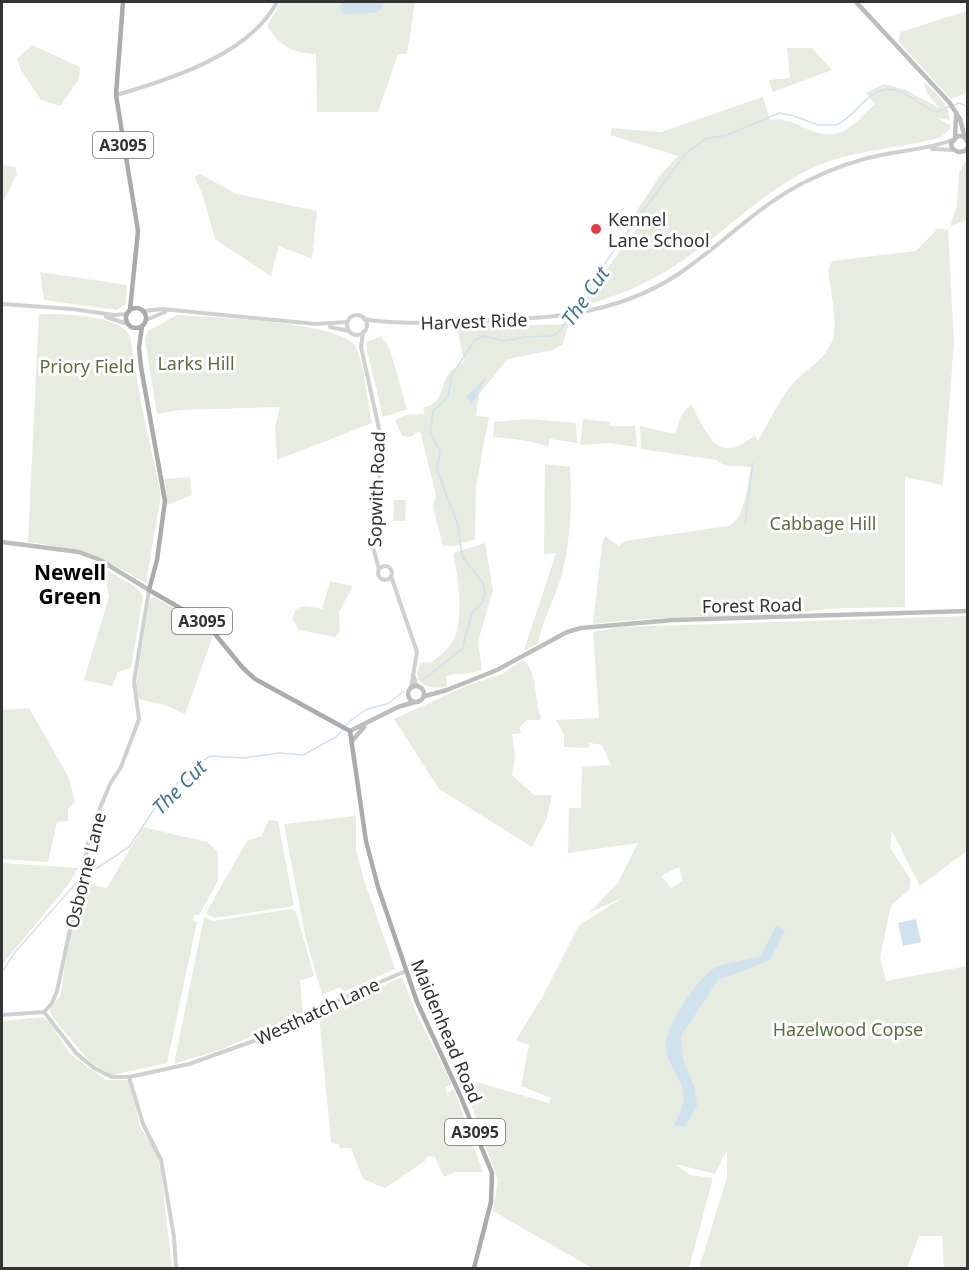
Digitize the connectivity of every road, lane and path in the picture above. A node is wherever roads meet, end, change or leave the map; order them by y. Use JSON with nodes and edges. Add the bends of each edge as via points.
{"nodes":[{"id":1,"x":123,"y":2,"type":"edge"},
{"id":2,"x":277,"y":2,"type":"edge"},
{"id":3,"x":856,"y":2,"type":"edge"},
{"id":4,"x":116,"y":95,"type":"junction"},
{"id":5,"x":955,"y":111,"type":"junction"},
{"id":6,"x":954,"y":138,"type":"junction"},
{"id":7,"x":966,"y":140,"type":"edge"},
{"id":8,"x":968,"y":147,"type":"edge"},
{"id":9,"x":920,"y":149,"type":"junction"},
{"id":10,"x":954,"y":150,"type":"junction"},
{"id":11,"x":965,"y":153,"type":"edge"},
{"id":12,"x":134,"y":288,"type":"junction"},
{"id":13,"x":2,"y":304,"type":"edge"},
{"id":14,"x":141,"y":309,"type":"junction"},
{"id":15,"x":175,"y":311,"type":"junction"},
{"id":16,"x":129,"y":312,"type":"junction"},
{"id":17,"x":97,"y":313,"type":"junction"},
{"id":18,"x":364,"y":319,"type":"junction"},
{"id":19,"x":146,"y":320,"type":"junction"},
{"id":20,"x":347,"y":322,"type":"junction"},
{"id":21,"x":380,"y":322,"type":"junction"},
{"id":22,"x":316,"y":324,"type":"junction"},
{"id":23,"x":131,"y":325,"type":"junction"},
{"id":24,"x":142,"y":326,"type":"junction"},
{"id":25,"x":365,"y":331,"type":"junction"},
{"id":26,"x":351,"y":333,"type":"junction"},
{"id":27,"x":361,"y":347,"type":"junction"},
{"id":28,"x":140,"y":348,"type":"junction"},
{"id":29,"x":2,"y":542,"type":"edge"},
{"id":30,"x":381,"y":568,"type":"junction"},
{"id":31,"x":391,"y":576,"type":"junction"},
{"id":32,"x":384,"y":580,"type":"junction"},
{"id":33,"x":394,"y":589,"type":"junction"},
{"id":34,"x":150,"y":590,"type":"junction"},
{"id":35,"x":968,"y":611,"type":"edge"},
{"id":36,"x":413,"y":674,"type":"junction"},
{"id":37,"x":420,"y":687,"type":"junction"},
{"id":38,"x":411,"y":688,"type":"junction"},
{"id":39,"x":435,"y":691,"type":"junction"},
{"id":40,"x":408,"y":694,"type":"junction"},
{"id":41,"x":425,"y":696,"type":"junction"},
{"id":42,"x":415,"y":702,"type":"junction"},
{"id":43,"x":398,"y":707,"type":"junction"},
{"id":44,"x":368,"y":724,"type":"junction"},
{"id":45,"x":350,"y":731,"type":"junction"},
{"id":46,"x":352,"y":741,"type":"junction"},
{"id":47,"x":406,"y":971,"type":"junction"},
{"id":48,"x":44,"y":1012,"type":"junction"},
{"id":49,"x":2,"y":1015,"type":"edge"},
{"id":50,"x":129,"y":1077,"type":"junction"},
{"id":51,"x":176,"y":1269,"type":"edge"},
{"id":52,"x":474,"y":1269,"type":"edge"}],
"edges":[{"from":1,"to":4,"type":"main road","number":"A3095"},
{"from":2,"to":4,"type":"street","via":[[261,24],[238,43],[164,82]]},
{"from":3,"to":5,"type":"main road"},
{"from":4,"to":12,"type":"main road","number":"A3095","via":[[137,212]]},
{"from":5,"to":6,"type":"main road"},
{"from":5,"to":7,"type":"main road"},
{"from":6,"to":7,"type":"main road"},
{"from":6,"to":9,"type":"street","name":"Harvest Ride"},
{"from":6,"to":10,"type":"main road"},
{"from":8,"to":11,"type":"main road"},
{"from":9,"to":10,"type":"street","name":"Harvest Ride"},
{"from":9,"to":21,"type":"street","name":"Harvest Ride","via":[[855,161],[808,180],[769,203],[660,285],[622,302],[553,318]]},
{"from":10,"to":11,"type":"main road"},
{"from":12,"to":14,"type":"main road","number":"A3095"},
{"from":12,"to":16,"type":"main road","number":"A3095"},
{"from":13,"to":17,"type":"street"},
{"from":14,"to":15,"type":"street"},
{"from":14,"to":16,"type":"main road"},
{"from":14,"to":19,"type":"main road"},
{"from":15,"to":19,"type":"street"},
{"from":15,"to":22,"type":"street"},
{"from":16,"to":17,"type":"street","via":[[118,316]]},
{"from":16,"to":23,"type":"main road"},
{"from":17,"to":23,"type":"street"},
{"from":18,"to":20,"type":"street","via":[[355,316]]},
{"from":18,"to":21,"type":"street","name":"Harvest Ride"},
{"from":18,"to":25,"type":"street","name":"Sopwith Road"},
{"from":19,"to":24,"type":"main road"},
{"from":20,"to":22,"type":"street"},
{"from":20,"to":26,"type":"street"},
{"from":21,"to":25,"type":"street","name":"Harvest Ride"},
{"from":22,"to":26,"type":"street"},
{"from":23,"to":24,"type":"main road"},
{"from":23,"to":28,"type":"main road"},
{"from":24,"to":28,"type":"main road"},
{"from":25,"to":26,"type":"street","name":"Harvest Ride"},
{"from":25,"to":27,"type":"street","name":"Sopwith Road"},
{"from":26,"to":27,"type":"street","name":"Sopwith Road"},
{"from":27,"to":30,"type":"street","name":"Sopwith Road","via":[[380,433],[380,491],[371,540]]},
{"from":28,"to":34,"type":"main road","via":[[165,501]]},
{"from":29,"to":34,"type":"main road","via":[[79,552],[106,563]]},
{"from":30,"to":31,"type":"street","name":"Sopwith Road","via":[[390,569]]},
{"from":30,"to":32,"type":"street","via":[[378,576]]},
{"from":31,"to":32,"type":"street"},
{"from":31,"to":33,"type":"street"},
{"from":32,"to":33,"type":"street"},
{"from":33,"to":36,"type":"street","via":[[417,652]]},
{"from":34,"to":45,"type":"main road","number":"A3095","via":[[206,623],[255,679]]},
{"from":34,"to":48,"type":"street","name":"Osborne Lane","via":[[134,682],[139,719],[91,830],[57,991]]},
{"from":35,"to":39,"type":"main road","name":"Forest Road","via":[[633,622],[581,628],[497,670]]},
{"from":36,"to":37,"type":"street"},
{"from":36,"to":38,"type":"street"},
{"from":37,"to":38,"type":"main road"},
{"from":37,"to":39,"type":"main road"},
{"from":37,"to":41,"type":"main road"},
{"from":38,"to":40,"type":"main road"},
{"from":39,"to":41,"type":"main road","name":"Forest Road"},
{"from":40,"to":42,"type":"main road"},
{"from":40,"to":43,"type":"main road"},
{"from":41,"to":42,"type":"main road"},
{"from":42,"to":43,"type":"main road"},
{"from":43,"to":44,"type":"main road"},
{"from":44,"to":45,"type":"main road"},
{"from":44,"to":46,"type":"main road"},
{"from":45,"to":46,"type":"main road","name":"Maidenhead Road","number":"A3095"},
{"from":46,"to":47,"type":"main road","name":"Maidenhead Road","number":"A3095","via":[[371,865]]},
{"from":47,"to":50,"type":"street","name":"Westhatch Lane","via":[[336,1001],[279,1032],[189,1064]]},
{"from":47,"to":52,"type":"main road","name":"Maidenhead Road","number":"A3095","via":[[492,1173],[491,1202]]},
{"from":48,"to":49,"type":"street"},
{"from":48,"to":50,"type":"street","name":"Westhatch Lane","via":[[76,1053],[94,1068],[112,1077]]},
{"from":50,"to":51,"type":"street","via":[[161,1160]]}]}
